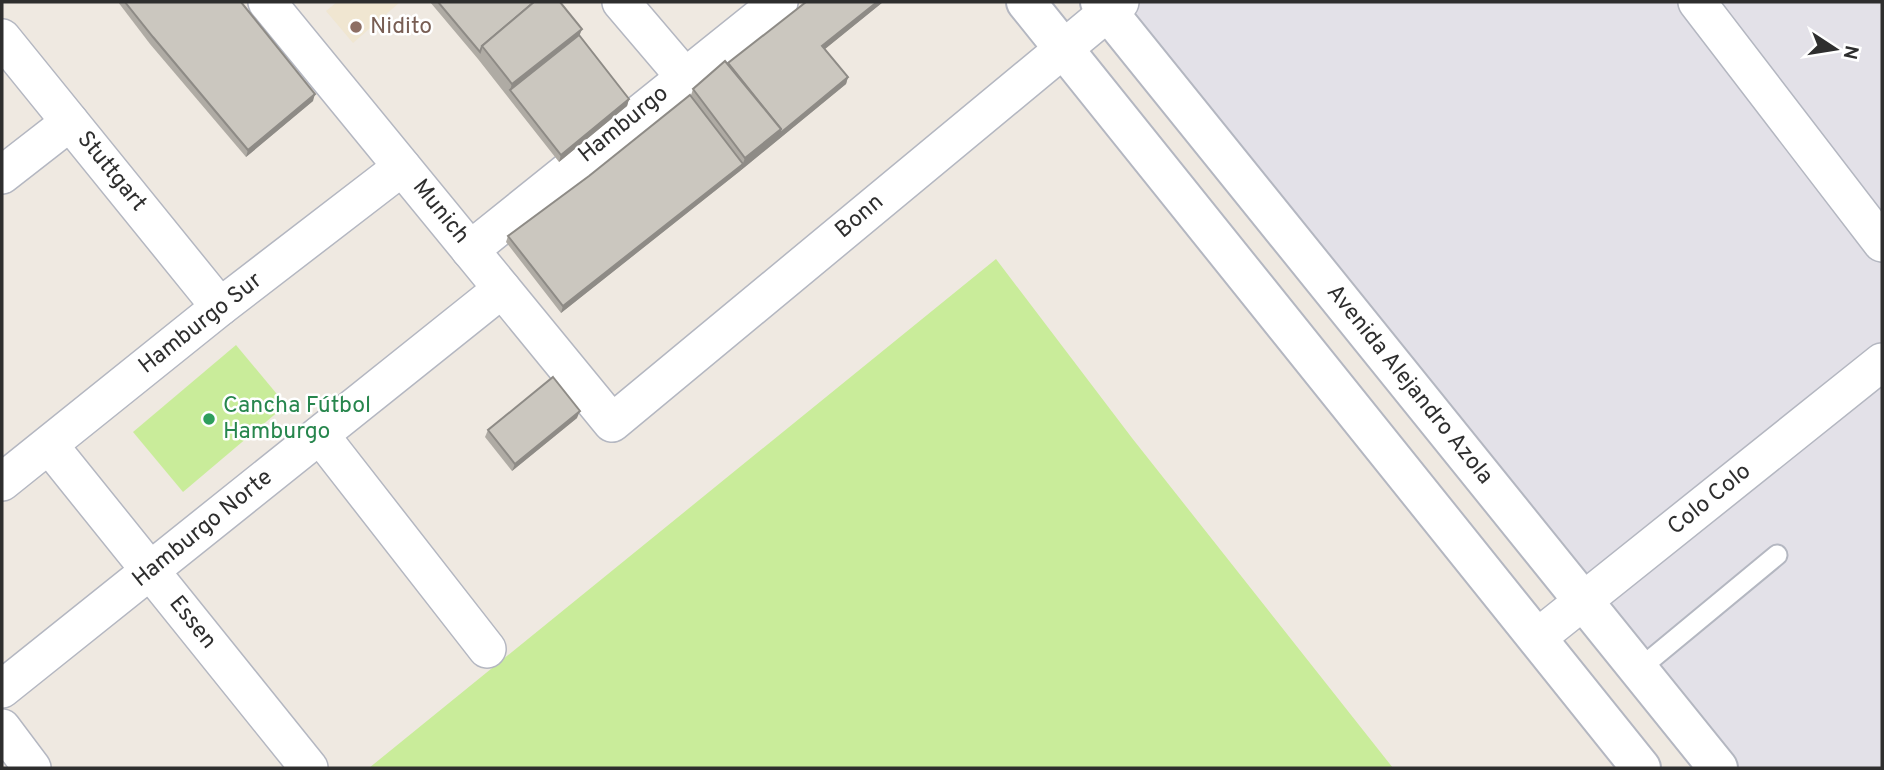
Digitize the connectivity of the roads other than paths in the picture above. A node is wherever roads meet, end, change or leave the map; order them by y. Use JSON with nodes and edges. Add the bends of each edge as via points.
{"nodes":[{"id":1,"x":267,"y":2,"type":"edge"},
{"id":2,"x":621,"y":2,"type":"edge"},
{"id":3,"x":779,"y":2,"type":"edge"},
{"id":4,"x":1026,"y":2,"type":"edge"},
{"id":5,"x":1697,"y":2,"type":"edge"},
{"id":6,"x":1109,"y":5,"type":"edge"},
{"id":7,"x":2,"y":38,"type":"edge"},
{"id":8,"x":1064,"y":49,"type":"junction"},
{"id":9,"x":684,"y":76,"type":"junction"},
{"id":10,"x":70,"y":122,"type":"junction"},
{"id":11,"x":402,"y":167,"type":"junction"},
{"id":12,"x":2,"y":175,"type":"edge"},
{"id":13,"x":1882,"y":243,"type":"edge"},
{"id":14,"x":470,"y":250,"type":"junction"},
{"id":15,"x":502,"y":289,"type":"junction"},
{"id":16,"x":220,"y":307,"type":"junction"},
{"id":17,"x":1882,"y":362,"type":"edge"},
{"id":18,"x":612,"y":423,"type":"joint"},
{"id":19,"x":320,"y":435,"type":"junction"},
{"id":20,"x":49,"y":445,"type":"junction"},
{"id":21,"x":2,"y":482,"type":"edge"},
{"id":22,"x":1777,"y":555,"type":"dead end"},
{"id":23,"x":149,"y":571,"type":"junction"},
{"id":24,"x":1583,"y":601,"type":"junction"},
{"id":25,"x":1537,"y":638,"type":"junction"},
{"id":26,"x":487,"y":649,"type":"dead end"},
{"id":27,"x":1639,"y":670,"type":"junction"},
{"id":28,"x":2,"y":689,"type":"edge"},
{"id":29,"x":2,"y":728,"type":"edge"},
{"id":30,"x":32,"y":768,"type":"edge"},
{"id":31,"x":309,"y":768,"type":"edge"},
{"id":32,"x":1641,"y":768,"type":"edge"},
{"id":33,"x":1717,"y":768,"type":"edge"}],
"edges":[{"from":1,"to":11,"type":"street","name":"Munich"},
{"from":2,"to":9,"type":"street"},
{"from":3,"to":9,"type":"street","name":"Hamburgo"},
{"from":4,"to":8,"type":"main road"},
{"from":5,"to":13,"type":"street"},
{"from":6,"to":8,"type":"street","name":"Bonn"},
{"from":6,"to":24,"type":"main road","name":"Avenida Alejandro Azola"},
{"from":7,"to":10,"type":"street","name":"Stuttgart"},
{"from":8,"to":18,"type":"street","name":"Bonn"},
{"from":8,"to":25,"type":"main road"},
{"from":9,"to":14,"type":"street","name":"Hamburgo"},
{"from":10,"to":12,"type":"street"},
{"from":10,"to":16,"type":"street","name":"Stuttgart"},
{"from":11,"to":14,"type":"street","name":"Munich"},
{"from":11,"to":16,"type":"street","name":"Hamburgo Sur"},
{"from":14,"to":15,"type":"street","name":"Munich"},
{"from":15,"to":18,"type":"street","name":"Munich"},
{"from":15,"to":19,"type":"street","name":"Hamburgo Norte"},
{"from":16,"to":20,"type":"street","name":"Hamburgo Sur"},
{"from":17,"to":24,"type":"street","name":"Colo Colo"},
{"from":19,"to":23,"type":"street","name":"Hamburgo Norte"},
{"from":19,"to":26,"type":"street"},
{"from":20,"to":21,"type":"street","name":"Hamburgo Sur"},
{"from":20,"to":23,"type":"street","name":"Essen"},
{"from":22,"to":27,"type":"lane"},
{"from":23,"to":28,"type":"street","name":"Hamburgo Norte"},
{"from":23,"to":31,"type":"street","name":"Essen"},
{"from":24,"to":25,"type":"street","name":"Colo Colo"},
{"from":24,"to":27,"type":"main road","name":"Avenida Alejandro Azola"},
{"from":25,"to":32,"type":"main road"},
{"from":27,"to":33,"type":"main road","name":"Avenida Alejandro Azola"},
{"from":29,"to":30,"type":"street"}]}
